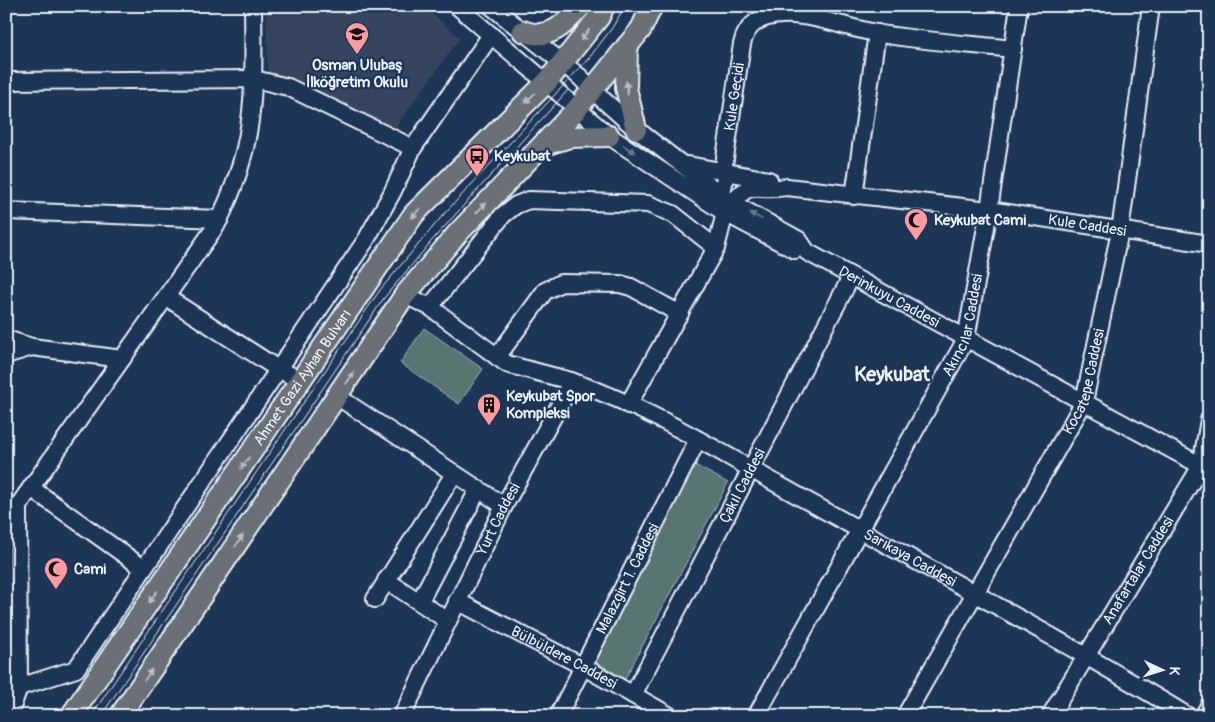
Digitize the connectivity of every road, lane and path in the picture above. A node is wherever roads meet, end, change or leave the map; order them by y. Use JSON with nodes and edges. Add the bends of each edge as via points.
{"nodes":[{"id":1,"x":252,"y":6,"type":"edge"},
{"id":2,"x":457,"y":6,"type":"edge"},
{"id":3,"x":491,"y":6,"type":"edge"},
{"id":4,"x":580,"y":6,"type":"edge"},
{"id":5,"x":604,"y":6,"type":"edge"},
{"id":6,"x":652,"y":6,"type":"edge"},
{"id":7,"x":1019,"y":6,"type":"edge"},
{"id":8,"x":1151,"y":6,"type":"edge"},
{"id":9,"x":794,"y":10,"type":"edge"},
{"id":10,"x":523,"y":31,"type":"junction"},
{"id":11,"x":877,"y":33,"type":"junction"},
{"id":12,"x":491,"y":35,"type":"junction"},
{"id":13,"x":627,"y":46,"type":"junction"},
{"id":14,"x":1013,"y":49,"type":"junction"},
{"id":15,"x":564,"y":63,"type":"junction"},
{"id":16,"x":254,"y":79,"type":"junction"},
{"id":17,"x":6,"y":81,"type":"edge"},
{"id":18,"x":547,"y":82,"type":"junction"},
{"id":19,"x":592,"y":90,"type":"junction"},
{"id":20,"x":576,"y":110,"type":"junction"},
{"id":21,"x":636,"y":129,"type":"junction"},
{"id":22,"x":609,"y":136,"type":"junction"},
{"id":23,"x":540,"y":147,"type":"junction"},
{"id":24,"x":413,"y":148,"type":"junction"},
{"id":25,"x":682,"y":164,"type":"junction"},
{"id":26,"x":726,"y":173,"type":"junction"},
{"id":27,"x":787,"y":187,"type":"junction"},
{"id":28,"x":854,"y":196,"type":"junction"},
{"id":29,"x":726,"y":203,"type":"junction"},
{"id":30,"x":989,"y":210,"type":"junction"},
{"id":31,"x":6,"y":211,"type":"edge"},
{"id":32,"x":220,"y":219,"type":"junction"},
{"id":33,"x":1120,"y":231,"type":"junction"},
{"id":34,"x":1209,"y":244,"type":"edge"},
{"id":35,"x":716,"y":248,"type":"junction"},
{"id":36,"x":851,"y":277,"type":"junction"},
{"id":37,"x":405,"y":295,"type":"junction"},
{"id":38,"x":166,"y":297,"type":"junction"},
{"id":39,"x":430,"y":307,"type":"junction"},
{"id":40,"x":680,"y":314,"type":"junction"},
{"id":41,"x":6,"y":339,"type":"edge"},
{"id":42,"x":966,"y":340,"type":"junction"},
{"id":43,"x":32,"y":347,"type":"junction"},
{"id":44,"x":6,"y":355,"type":"edge"},
{"id":45,"x":497,"y":357,"type":"junction"},
{"id":46,"x":122,"y":359,"type":"junction"},
{"id":47,"x":278,"y":369,"type":"junction"},
{"id":48,"x":302,"y":381,"type":"junction"},
{"id":49,"x":571,"y":381,"type":"junction"},
{"id":50,"x":338,"y":397,"type":"junction"},
{"id":51,"x":1084,"y":402,"type":"junction"},
{"id":52,"x":628,"y":405,"type":"junction"},
{"id":53,"x":1209,"y":420,"type":"edge"},
{"id":54,"x":697,"y":441,"type":"junction"},
{"id":55,"x":1205,"y":468,"type":"edge"},
{"id":56,"x":750,"y":470,"type":"junction"},
{"id":57,"x":454,"y":474,"type":"junction"},
{"id":58,"x":31,"y":488,"type":"junction"},
{"id":59,"x":478,"y":490,"type":"junction"},
{"id":60,"x":12,"y":506,"type":"edge"},
{"id":61,"x":504,"y":506,"type":"junction"},
{"id":62,"x":860,"y":530,"type":"junction"},
{"id":63,"x":12,"y":555,"type":"edge"},
{"id":64,"x":143,"y":568,"type":"junction"},
{"id":65,"x":386,"y":580,"type":"junction"},
{"id":66,"x":975,"y":593,"type":"junction"},
{"id":67,"x":375,"y":599,"type":"dead end"},
{"id":68,"x":420,"y":601,"type":"junction"},
{"id":69,"x":457,"y":601,"type":"junction"},
{"id":70,"x":448,"y":621,"type":"junction"},
{"id":71,"x":1087,"y":655,"type":"junction"},
{"id":72,"x":584,"y":667,"type":"junction"},
{"id":73,"x":76,"y":668,"type":"junction"},
{"id":74,"x":97,"y":678,"type":"junction"},
{"id":75,"x":13,"y":686,"type":"edge"},
{"id":76,"x":633,"y":695,"type":"junction"},
{"id":77,"x":1209,"y":706,"type":"edge"},
{"id":78,"x":9,"y":716,"type":"edge"},
{"id":79,"x":71,"y":716,"type":"edge"},
{"id":80,"x":120,"y":716,"type":"edge"},
{"id":81,"x":402,"y":716,"type":"edge"},
{"id":82,"x":558,"y":716,"type":"edge"},
{"id":83,"x":670,"y":716,"type":"edge"},
{"id":84,"x":756,"y":716,"type":"edge"},
{"id":85,"x":905,"y":716,"type":"edge"},
{"id":86,"x":1050,"y":716,"type":"edge"},
{"id":87,"x":1188,"y":716,"type":"edge"},
{"id":88,"x":1203,"y":716,"type":"edge"}],
"edges":[{"from":1,"to":16,"type":"street"},
{"from":2,"to":12,"type":"street","name":"Derinkuyu Caddesi"},
{"from":3,"to":10,"type":"street","name":"Derinkuyu Caddesi"},
{"from":4,"to":10,"type":"main road","via":[[552,32],[541,35]]},
{"from":5,"to":15,"type":"main road","name":"Ahmet Gazi Ayhan Bulvarı","one_way":true},
{"from":6,"to":13,"type":"main road","via":[[641,29]]},
{"from":7,"to":14,"type":"street","name":"Akıncılar Caddesi"},
{"from":8,"to":33,"type":"street","name":"Kocatepe Caddesi"},
{"from":9,"to":11,"type":"street"},
{"from":9,"to":26,"type":"street","name":"Kule Geçidi","via":[[754,23],[745,34],[724,164]]},
{"from":10,"to":15,"type":"street","name":"Derinkuyu Caddesi"},
{"from":11,"to":14,"type":"street"},
{"from":11,"to":28,"type":"street"},
{"from":12,"to":18,"type":"street","name":"Derinkuyu Caddesi"},
{"from":12,"to":24,"type":"street"},
{"from":13,"to":19,"type":"main road"},
{"from":21,"to":13,"type":"main road","one_way":true,"via":[[626,88]]},
{"from":14,"to":30,"type":"street","name":"Akıncılar Caddesi"},
{"from":15,"to":18,"type":"main road","name":"Ahmet Gazi Ayhan Bulvarı"},
{"from":15,"to":19,"type":"street","name":"Derinkuyu Caddesi"},
{"from":16,"to":17,"type":"street"},
{"from":16,"to":24,"type":"street","via":[[288,87]]},
{"from":16,"to":32,"type":"street","via":[[253,109],[245,154]]},
{"from":18,"to":20,"type":"street","name":"Derinkuyu Caddesi"},
{"from":18,"to":48,"type":"main road","name":"Ahmet Gazi Ayhan Bulvarı","one_way":true,"via":[[414,214]]},
{"from":19,"to":20,"type":"main road"},
{"from":19,"to":21,"type":"street","name":"Derinkuyu Caddesi"},
{"from":20,"to":22,"type":"street","name":"Derinkuyu Caddesi"},
{"from":20,"to":23,"type":"main road"},
{"from":21,"to":25,"type":"street","name":"Derinkuyu Caddesi"},
{"from":22,"to":23,"type":"main road","via":[[570,137]]},
{"from":22,"to":29,"type":"street","name":"Derinkuyu Caddesi","one_way":true},
{"from":37,"to":23,"type":"main road","one_way":true,"via":[[458,233]]},
{"from":24,"to":47,"type":"street","via":[[366,240]]},
{"from":25,"to":26,"type":"street","name":"Kule Caddesi"},
{"from":25,"to":29,"type":"street","name":"Derinkuyu Caddesi"},
{"from":26,"to":27,"type":"street","name":"Kule Caddesi","via":[[779,181]]},
{"from":26,"to":29,"type":"street","name":"Kule Geçidi"},
{"from":27,"to":28,"type":"street","name":"Kule Caddesi"},
{"from":27,"to":29,"type":"street","name":"Kule Caddesi","via":[[748,188]]},
{"from":28,"to":30,"type":"street","name":"Kule Caddesi"},
{"from":29,"to":35,"type":"street","name":"Kule Geçidi"},
{"from":29,"to":36,"type":"street","name":"Derinkuyu Caddesi","via":[[794,250],[807,252]]},
{"from":30,"to":33,"type":"street","name":"Kule Caddesi"},
{"from":30,"to":42,"type":"street","name":"Akıncılar Caddesi"},
{"from":31,"to":32,"type":"street"},
{"from":32,"to":38,"type":"street"},
{"from":33,"to":34,"type":"street","name":"Kule Caddesi"},
{"from":33,"to":51,"type":"street","name":"Kocatepe Caddesi"},
{"from":35,"to":39,"type":"street","via":[[674,214],[648,204],[529,200],[516,204],[503,215]]},
{"from":35,"to":40,"type":"street","name":"Kule Geçidi"},
{"from":36,"to":42,"type":"street","name":"Derinkuyu Caddesi"},
{"from":36,"to":56,"type":"street","name":"Çakıl Caddesi"},
{"from":37,"to":39,"type":"street"},
{"from":50,"to":37,"type":"main road","one_way":true},
{"from":38,"to":46,"type":"street"},
{"from":38,"to":47,"type":"street"},
{"from":39,"to":45,"type":"street"},
{"from":40,"to":45,"type":"street","via":[[626,285],[561,284],[545,291]]},
{"from":40,"to":52,"type":"street","name":"Kule Geçidi"},
{"from":41,"to":43,"type":"street"},
{"from":42,"to":51,"type":"street","name":"Derinkuyu Caddesi"},
{"from":42,"to":62,"type":"street","name":"Akıncılar Caddesi"},
{"from":43,"to":44,"type":"street"},
{"from":43,"to":46,"type":"street"},
{"from":45,"to":49,"type":"street","via":[[514,367]]},
{"from":46,"to":58,"type":"street"},
{"from":47,"to":48,"type":"street"},
{"from":47,"to":64,"type":"street"},
{"from":48,"to":74,"type":"main road","name":"Ahmet Gazi Ayhan Bulvarı","one_way":true},
{"from":49,"to":52,"type":"street"},
{"from":49,"to":61,"type":"street","name":"Yurt Caddesi"},
{"from":50,"to":57,"type":"street"},
{"from":80,"to":50,"type":"main road","one_way":true},
{"from":51,"to":55,"type":"street","name":"Derinkuyu Caddesi"},
{"from":51,"to":66,"type":"street","name":"Kocatepe Caddesi"},
{"from":52,"to":54,"type":"street","name":"Sarıkaya Caddesi"},
{"from":53,"to":55,"type":"street","name":"Anafartalar Caddesi"},
{"from":54,"to":56,"type":"street","name":"Sarıkaya Caddesi"},
{"from":54,"to":72,"type":"street","name":"Malazgirt 1. Caddesi"},
{"from":55,"to":71,"type":"street","name":"Anafartalar Caddesi"},
{"from":56,"to":62,"type":"street","name":"Sarıkaya Caddesi"},
{"from":56,"to":76,"type":"street","name":"Çakıl Caddesi"},
{"from":57,"to":59,"type":"street"},
{"from":57,"to":65,"type":"street"},
{"from":58,"to":60,"type":"street"},
{"from":58,"to":64,"type":"street"},
{"from":59,"to":61,"type":"street"},
{"from":59,"to":68,"type":"street"},
{"from":60,"to":63,"type":"street"},
{"from":61,"to":69,"type":"street","name":"Yurt Caddesi"},
{"from":62,"to":66,"type":"street","name":"Sarıkaya Caddesi"},
{"from":62,"to":84,"type":"street","name":"Akıncılar Caddesi"},
{"from":63,"to":75,"type":"street"},
{"from":64,"to":73,"type":"street"},
{"from":65,"to":67,"type":"street"},
{"from":65,"to":68,"type":"street"},
{"from":66,"to":71,"type":"street","name":"Sarıkaya Caddesi"},
{"from":66,"to":85,"type":"street","name":"Kocatepe Caddesi"},
{"from":68,"to":70,"type":"street"},
{"from":69,"to":70,"type":"street","name":"Yurt Caddesi"},
{"from":69,"to":72,"type":"street","name":"Bülbüldere Caddesi"},
{"from":70,"to":81,"type":"street","name":"Yurt Caddesi"},
{"from":71,"to":86,"type":"street","name":"Anafartalar Caddesi"},
{"from":71,"to":87,"type":"street","name":"Sarıkaya Caddesi"},
{"from":72,"to":76,"type":"street","name":"Bülbüldere Caddesi"},
{"from":72,"to":82,"type":"street","name":"Malazgirt 1. Caddesi"},
{"from":73,"to":74,"type":"street"},
{"from":73,"to":75,"type":"street"},
{"from":74,"to":79,"type":"main road","name":"Ahmet Gazi Ayhan Bulvarı"},
{"from":75,"to":78,"type":"street"},
{"from":76,"to":83,"type":"street","name":"Bülbüldere Caddesi"},
{"from":77,"to":88,"type":"street"}]}
